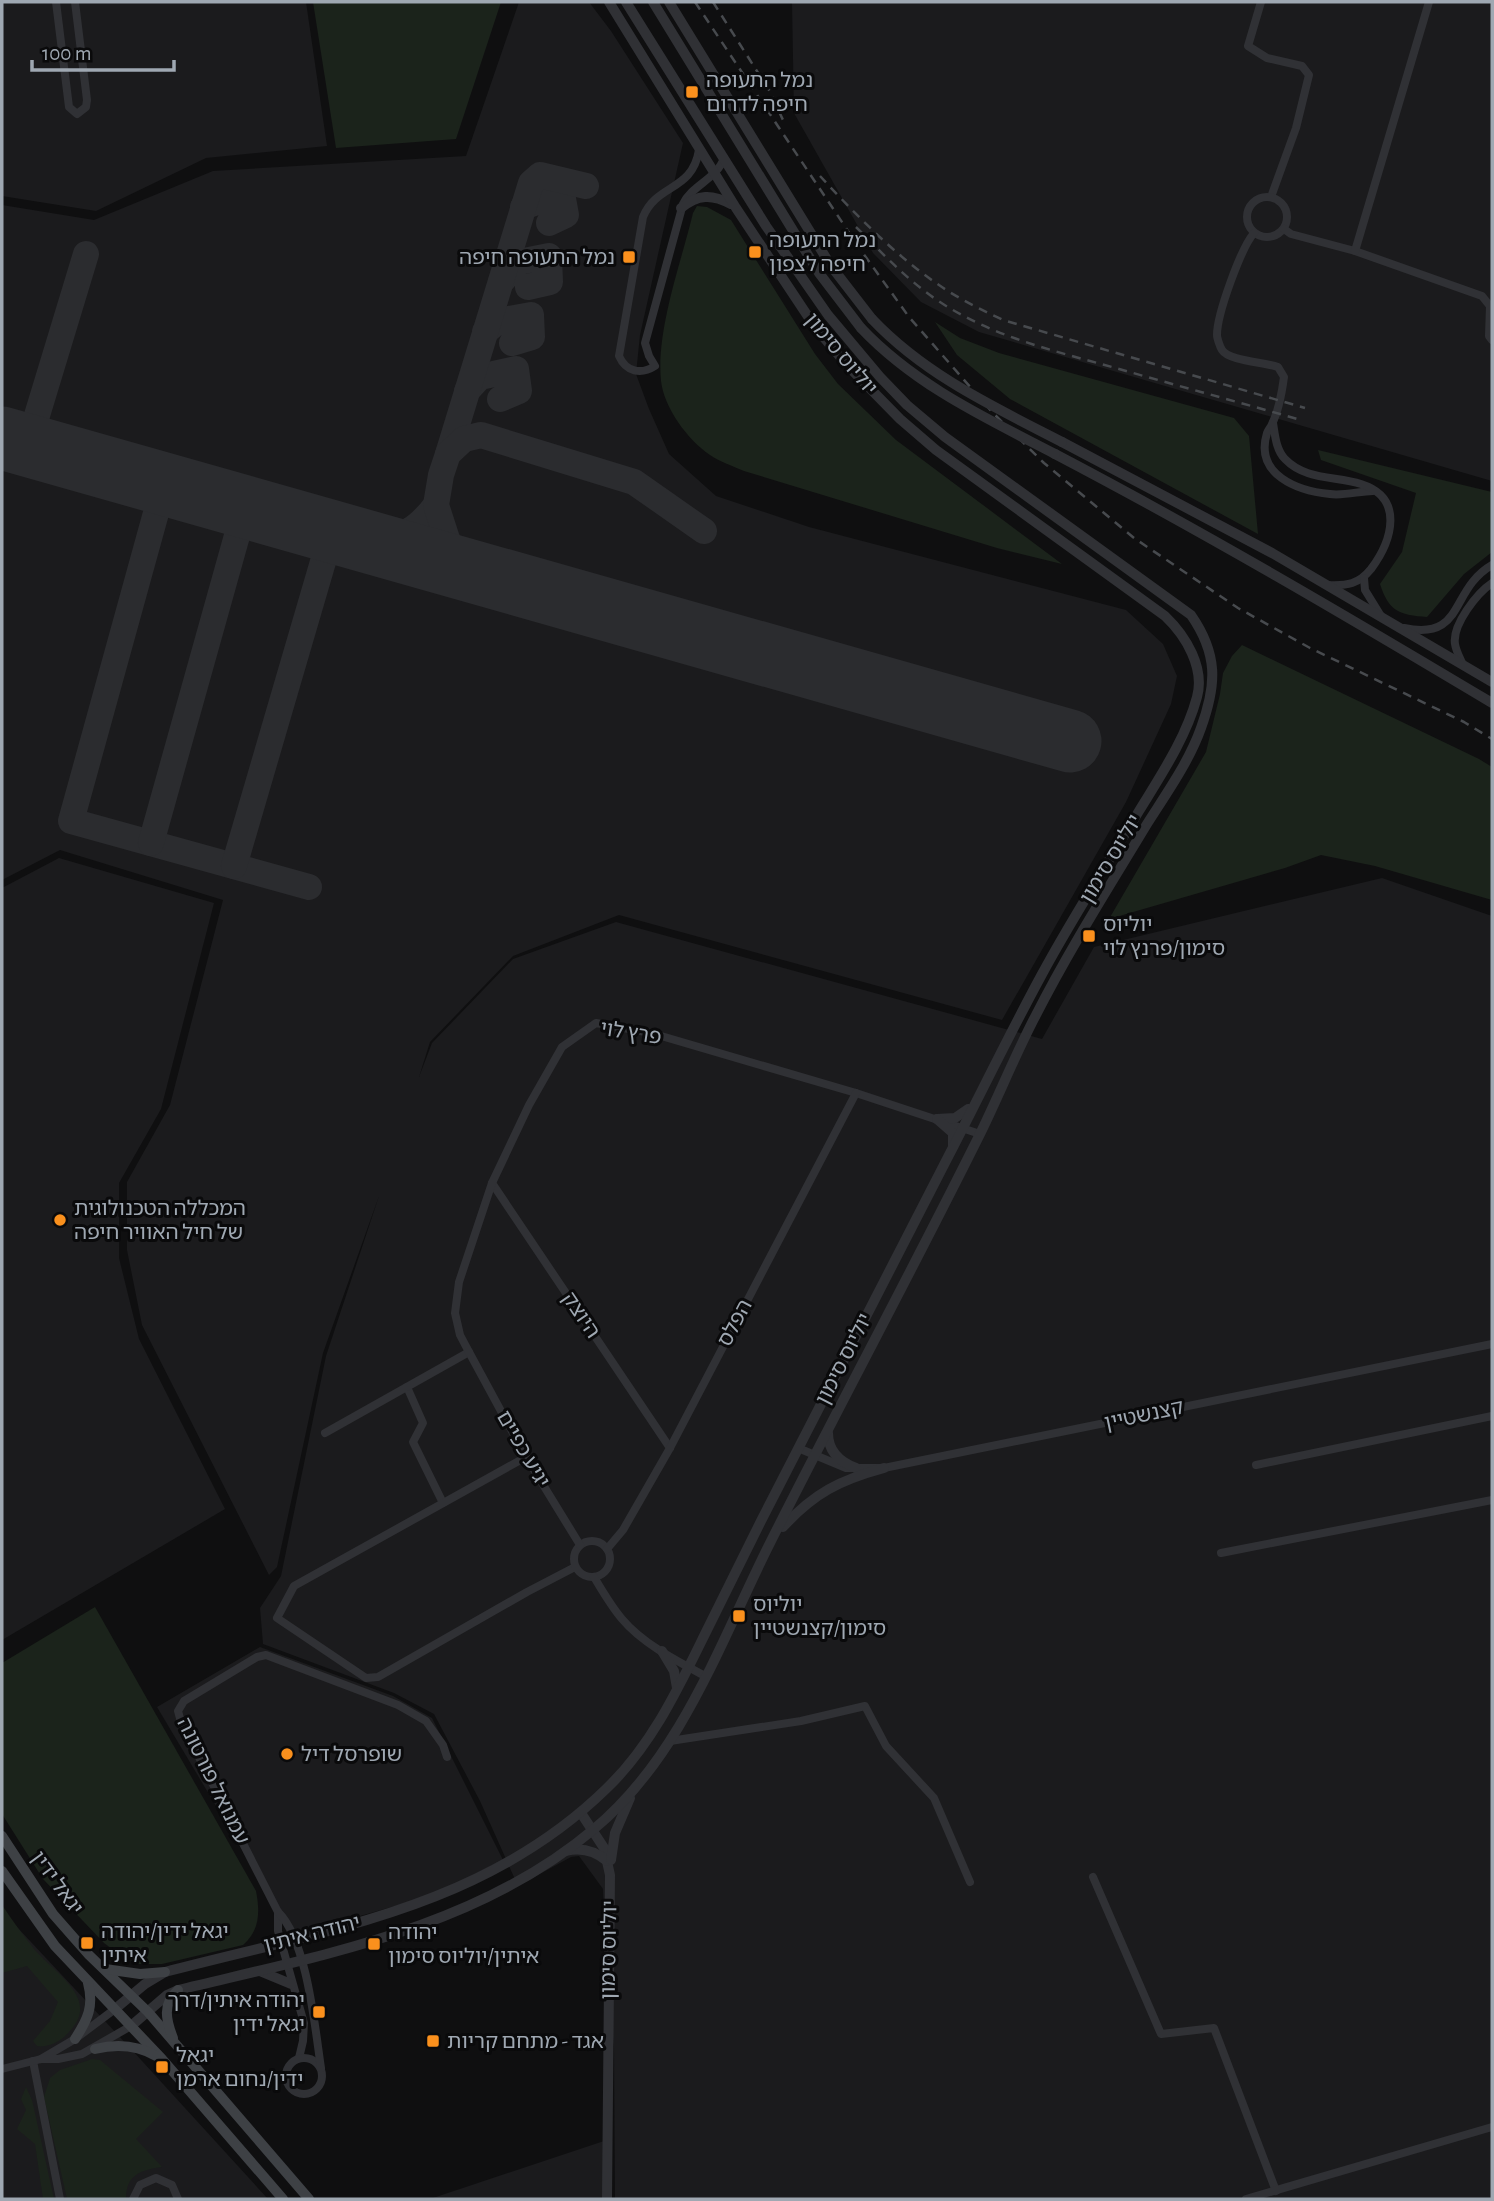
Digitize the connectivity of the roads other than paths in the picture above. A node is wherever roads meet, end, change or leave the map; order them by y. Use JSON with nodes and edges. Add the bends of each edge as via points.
{"nodes":[{"id":1,"x":56,"y":2,"type":"edge"},
{"id":2,"x":75,"y":2,"type":"edge"},
{"id":3,"x":609,"y":2,"type":"edge"},
{"id":4,"x":626,"y":2,"type":"edge"},
{"id":5,"x":653,"y":2,"type":"edge"},
{"id":6,"x":669,"y":2,"type":"edge"},
{"id":7,"x":1261,"y":2,"type":"edge"},
{"id":8,"x":1429,"y":2,"type":"edge"},
{"id":9,"x":699,"y":150,"type":"junction"},
{"id":10,"x":724,"y":158,"type":"junction"},
{"id":11,"x":713,"y":174,"type":"junction"},
{"id":12,"x":1271,"y":197,"type":"junction"},
{"id":13,"x":734,"y":206,"type":"junction"},
{"id":14,"x":681,"y":208,"type":"junction"},
{"id":15,"x":1284,"y":229,"type":"junction"},
{"id":16,"x":1254,"y":233,"type":"junction"},
{"id":17,"x":1355,"y":251,"type":"junction"},
{"id":18,"x":1492,"y":341,"type":"edge"},
{"id":19,"x":1273,"y":423,"type":"junction"},
{"id":20,"x":1373,"y":491,"type":"junction"},
{"id":21,"x":1492,"y":565,"type":"edge"},
{"id":22,"x":1364,"y":578,"type":"junction"},
{"id":23,"x":1492,"y":583,"type":"edge"},
{"id":24,"x":1328,"y":585,"type":"junction"},
{"id":25,"x":1381,"y":616,"type":"junction"},
{"id":26,"x":1400,"y":628,"type":"junction"},
{"id":27,"x":1463,"y":665,"type":"junction"},
{"id":28,"x":1492,"y":682,"type":"edge"},
{"id":29,"x":1492,"y":703,"type":"edge"},
{"id":30,"x":856,"y":1093,"type":"junction"},
{"id":31,"x":976,"y":1101,"type":"junction"},
{"id":32,"x":937,"y":1119,"type":"junction"},
{"id":33,"x":963,"y":1127,"type":"junction"},
{"id":34,"x":980,"y":1134,"type":"junction"},
{"id":35,"x":953,"y":1147,"type":"junction"},
{"id":36,"x":492,"y":1183,"type":"junction"},
{"id":37,"x":1492,"y":1343,"type":"edge"},
{"id":38,"x":469,"y":1352,"type":"junction"},
{"id":39,"x":407,"y":1387,"type":"junction"},
{"id":40,"x":1492,"y":1416,"type":"edge"},
{"id":41,"x":829,"y":1428,"type":"junction"},
{"id":42,"x":325,"y":1433,"type":"dead end"},
{"id":43,"x":670,"y":1448,"type":"junction"},
{"id":44,"x":798,"y":1448,"type":"junction"},
{"id":45,"x":815,"y":1456,"type":"junction"},
{"id":46,"x":526,"y":1457,"type":"junction"},
{"id":47,"x":1256,"y":1465,"type":"dead end"},
{"id":48,"x":856,"y":1468,"type":"junction"},
{"id":49,"x":884,"y":1468,"type":"junction"},
{"id":50,"x":1492,"y":1500,"type":"edge"},
{"id":51,"x":443,"y":1503,"type":"junction"},
{"id":52,"x":773,"y":1537,"type":"junction"},
{"id":53,"x":580,"y":1545,"type":"junction"},
{"id":54,"x":607,"y":1549,"type":"junction"},
{"id":55,"x":1221,"y":1553,"type":"dead end"},
{"id":56,"x":575,"y":1567,"type":"junction"},
{"id":57,"x":594,"y":1577,"type":"junction"},
{"id":58,"x":662,"y":1651,"type":"junction"},
{"id":59,"x":689,"y":1667,"type":"junction"},
{"id":60,"x":705,"y":1676,"type":"junction"},
{"id":61,"x":677,"y":1691,"type":"junction"},
{"id":62,"x":670,"y":1741,"type":"junction"},
{"id":63,"x":447,"y":1757,"type":"dead end"},
{"id":64,"x":637,"y":1785,"type":"junction"},
{"id":65,"x":581,"y":1813,"type":"junction"},
{"id":66,"x":594,"y":1830,"type":"junction"},
{"id":67,"x":2,"y":1836,"type":"edge"},
{"id":68,"x":557,"y":1856,"type":"junction"},
{"id":69,"x":608,"y":1862,"type":"junction"},
{"id":70,"x":2,"y":1871,"type":"edge"},
{"id":71,"x":610,"y":1875,"type":"junction"},
{"id":72,"x":1093,"y":1877,"type":"dead end"},
{"id":73,"x":970,"y":1882,"type":"dead end"},
{"id":74,"x":278,"y":1912,"type":"junction"},
{"id":75,"x":295,"y":1939,"type":"junction"},
{"id":76,"x":281,"y":1943,"type":"junction"},
{"id":77,"x":301,"y":1960,"type":"junction"},
{"id":78,"x":287,"y":1964,"type":"junction"},
{"id":79,"x":103,"y":1968,"type":"junction"},
{"id":80,"x":258,"y":1971,"type":"junction"},
{"id":81,"x":165,"y":1972,"type":"junction"},
{"id":82,"x":87,"y":1980,"type":"junction"},
{"id":83,"x":291,"y":1984,"type":"junction"},
{"id":84,"x":178,"y":1990,"type":"junction"},
{"id":85,"x":131,"y":1995,"type":"junction"},
{"id":86,"x":115,"y":2009,"type":"junction"},
{"id":87,"x":148,"y":2012,"type":"junction"},
{"id":88,"x":131,"y":2026,"type":"junction"},
{"id":89,"x":75,"y":2039,"type":"junction"},
{"id":90,"x":176,"y":2043,"type":"junction"},
{"id":91,"x":94,"y":2049,"type":"junction"},
{"id":92,"x":299,"y":2058,"type":"junction"},
{"id":93,"x":162,"y":2059,"type":"junction"},
{"id":94,"x":37,"y":2060,"type":"junction"},
{"id":95,"x":2,"y":2068,"type":"edge"},
{"id":96,"x":321,"y":2068,"type":"junction"},
{"id":97,"x":1492,"y":2127,"type":"edge"},
{"id":98,"x":1276,"y":2190,"type":"junction"},
{"id":99,"x":60,"y":2199,"type":"edge"},
{"id":100,"x":133,"y":2199,"type":"edge"},
{"id":101,"x":178,"y":2199,"type":"edge"},
{"id":102,"x":283,"y":2199,"type":"edge"},
{"id":103,"x":309,"y":2199,"type":"edge"},
{"id":104,"x":607,"y":2199,"type":"edge"},
{"id":105,"x":1246,"y":2199,"type":"edge"}],
"edges":[{"from":1,"to":2,"type":"street","via":[[69,107],[77,114],[86,107],[86,100]]},
{"from":3,"to":9,"type":"street","name":"יוליוס סימון"},
{"from":4,"to":10,"type":"street","name":"יוליוס סימון"},
{"from":5,"to":29,"type":"street","bridge":true,"via":[[820,273],[861,328],[900,365],[937,391],[1138,498]]},
{"from":6,"to":24,"type":"street","bridge":true,"via":[[831,266],[872,319],[909,354],[943,379]]},
{"from":7,"to":12,"type":"street","via":[[1248,46],[1267,58],[1301,66],[1309,75]]},
{"from":8,"to":17,"type":"street"},
{"from":9,"to":11,"type":"street","name":"יוליוס סימון"},
{"from":9,"to":14,"type":"street","via":[[690,175],[655,198],[643,217],[619,356],[632,370],[655,366],[645,343]]},
{"from":10,"to":11,"type":"street"},
{"from":10,"to":34,"type":"street","name":"יוליוס סימון","via":[[828,315],[907,405],[1182,608],[1201,630],[1213,661],[1211,691],[1199,734],[1037,1013]]},
{"from":11,"to":13,"type":"street","name":"יוליוס סימון"},
{"from":11,"to":14,"type":"street","via":[[690,192]]},
{"from":12,"to":15,"type":"street","via":[[1286,209]]},
{"from":12,"to":16,"type":"street","via":[[1258,199],[1248,208],[1247,222]]},
{"from":13,"to":14,"type":"street","via":[[704,196]]},
{"from":13,"to":31,"type":"street","name":"יוליוס סימון","via":[[816,327],[871,391],[936,450],[1165,616],[1196,665],[1199,691],[1184,732],[1041,975]]},
{"from":15,"to":16,"type":"street","via":[[1266,238]]},
{"from":15,"to":17,"type":"street"},
{"from":16,"to":19,"type":"street","via":[[1245,243],[1217,336],[1222,351],[1232,358],[1278,367],[1284,377]]},
{"from":17,"to":18,"type":"street","via":[[1482,296],[1490,306]]},
{"from":19,"to":20,"type":"street","via":[[1282,457],[1292,465],[1307,474],[1362,484]]},
{"from":19,"to":20,"type":"street","via":[[1267,434],[1266,456],[1279,478],[1332,495]]},
{"from":20,"to":22,"type":"street","via":[[1392,518],[1377,562]]},
{"from":21,"to":26,"type":"street","via":[[1472,581],[1443,625],[1430,631]]},
{"from":22,"to":24,"type":"street","via":[[1344,586]]},
{"from":22,"to":25,"type":"street","via":[[1365,590]]},
{"from":23,"to":27,"type":"street","via":[[1473,600],[1455,633]]},
{"from":24,"to":25,"type":"street"},
{"from":25,"to":26,"type":"street"},
{"from":26,"to":27,"type":"street"},
{"from":27,"to":28,"type":"street"},
{"from":30,"to":32,"type":"street","name":"פרץ לוי"},
{"from":30,"to":36,"type":"street","name":"פרץ לוי","via":[[651,1033],[596,1023],[562,1047]]},
{"from":30,"to":43,"type":"street","name":"הפלס"},
{"from":31,"to":32,"type":"street","via":[[960,1116]]},
{"from":31,"to":33,"type":"street","name":"יוליוס סימון"},
{"from":32,"to":33,"type":"street","name":"פרץ לוי"},
{"from":32,"to":35,"type":"street","via":[[953,1133]]},
{"from":33,"to":34,"type":"street","name":"פרץ לוי"},
{"from":33,"to":35,"type":"street","name":"יוליוס סימון"},
{"from":34,"to":41,"type":"street","name":"יוליוס סימון"},
{"from":35,"to":44,"type":"street","name":"יוליוס סימון"},
{"from":36,"to":38,"type":"street","name":"פרץ לוי","via":[[459,1282],[455,1313]]},
{"from":36,"to":43,"type":"street","name":"היוצק"},
{"from":37,"to":49,"type":"street","name":"קצנשטיין"},
{"from":38,"to":39,"type":"street"},
{"from":38,"to":46,"type":"street","name":"יגיע כפיים"},
{"from":39,"to":42,"type":"street"},
{"from":39,"to":51,"type":"street","via":[[423,1423],[412,1442]]},
{"from":40,"to":47,"type":"street"},
{"from":41,"to":45,"type":"street","name":"יוליוס סימון"},
{"from":41,"to":48,"type":"street","via":[[833,1451]]},
{"from":43,"to":54,"type":"street","name":"הפלס","via":[[624,1530]]},
{"from":44,"to":45,"type":"street","name":"קצנשטיין"},
{"from":44,"to":59,"type":"street","name":"יוליוס סימון"},
{"from":45,"to":48,"type":"street","name":"קצנשטיין"},
{"from":45,"to":52,"type":"street","name":"יוליוס סימון"},
{"from":46,"to":51,"type":"street"},
{"from":46,"to":53,"type":"street","name":"יגיע כפיים"},
{"from":48,"to":49,"type":"street","name":"קצנשטיין"},
{"from":49,"to":52,"type":"street","via":[[817,1495]]},
{"from":50,"to":55,"type":"street"},
{"from":51,"to":56,"type":"street","via":[[294,1586],[277,1618],[366,1678],[379,1678]]},
{"from":52,"to":60,"type":"street","name":"יוליוס סימון"},
{"from":53,"to":54,"type":"street","via":[[592,1541]]},
{"from":53,"to":56,"type":"street","via":[[574,1555]]},
{"from":54,"to":57,"type":"street","via":[[608,1567]]},
{"from":56,"to":57,"type":"street"},
{"from":57,"to":58,"type":"street","via":[[625,1622]]},
{"from":58,"to":59,"type":"street"},
{"from":58,"to":61,"type":"street","via":[[674,1671]]},
{"from":59,"to":60,"type":"street"},
{"from":59,"to":61,"type":"street","name":"יוליוס סימון"},
{"from":60,"to":62,"type":"street","name":"יוליוס סימון"},
{"from":61,"to":65,"type":"street","name":"יוליוס סימון","via":[[633,1761]]},
{"from":62,"to":64,"type":"street","name":"יוליוס סימון"},
{"from":62,"to":73,"type":"street","via":[[865,1706],[886,1746],[934,1798]]},
{"from":63,"to":74,"type":"street","name":"עמנואל פורטונה","via":[[426,1721],[398,1705],[266,1655],[184,1701],[178,1711],[180,1721]]},
{"from":64,"to":66,"type":"street","name":"יוליוס סימון"},
{"from":64,"to":71,"type":"street","via":[[615,1833]]},
{"from":65,"to":66,"type":"street","name":"יוליוס סימון"},
{"from":65,"to":75,"type":"street","name":"יהודה איתין","via":[[470,1884],[355,1924]]},
{"from":66,"to":68,"type":"street","name":"יהודה איתין"},
{"from":66,"to":69,"type":"street","name":"יוליוס סימון"},
{"from":67,"to":79,"type":"main road","name":"יגאל ידין","via":[[53,1914]]},
{"from":68,"to":69,"type":"street","via":[[582,1849]]},
{"from":68,"to":77,"type":"street","name":"יהודה איתין","via":[[507,1887],[438,1920]]},
{"from":69,"to":71,"type":"street","name":"יוליוס סימון"},
{"from":70,"to":82,"type":"main road","name":"יגאל ידין","via":[[39,1926]]},
{"from":71,"to":104,"type":"street","name":"יוליוס סימון"},
{"from":72,"to":98,"type":"street","via":[[1161,2034],[1214,2028]]},
{"from":74,"to":75,"type":"street","name":"עמנואל פורטונה"},
{"from":74,"to":76,"type":"street","name":"עמנואל פורטונה"},
{"from":75,"to":76,"type":"street","name":"יהודה איתין"},
{"from":75,"to":77,"type":"street","name":"עמנואל פורטונה"},
{"from":76,"to":78,"type":"street","name":"עמנואל פורטונה"},
{"from":76,"to":81,"type":"street","name":"יהודה איתין"},
{"from":77,"to":78,"type":"street","name":"יהודה איתין"},
{"from":77,"to":96,"type":"street","name":"עמנואל פורטונה"},
{"from":78,"to":80,"type":"street","name":"יהודה איתין"},
{"from":78,"to":83,"type":"street","name":"עמנואל פורטונה"},
{"from":79,"to":81,"type":"main road","via":[[140,1974]]},
{"from":79,"to":85,"type":"main road","name":"יגאל ידין"},
{"from":80,"to":83,"type":"street"},
{"from":80,"to":84,"type":"street","name":"יהודה איתין"},
{"from":81,"to":85,"type":"street","name":"יהודה איתין"},
{"from":82,"to":86,"type":"main road","name":"יגאל ידין"},
{"from":82,"to":89,"type":"main road","via":[[91,2010]]},
{"from":83,"to":92,"type":"street","name":"עמנואל פורטונה","via":[[304,2023]]},
{"from":84,"to":87,"type":"street","name":"יהודה איתין"},
{"from":84,"to":90,"type":"main road","via":[[166,2011]]},
{"from":85,"to":86,"type":"street","name":"יהודה איתין"},
{"from":85,"to":87,"type":"main road","name":"יגאל ידין"},
{"from":86,"to":88,"type":"main road","name":"יגאל ידין"},
{"from":86,"to":89,"type":"street"},
{"from":87,"to":88,"type":"street","name":"יהודה איתין"},
{"from":87,"to":90,"type":"main road","name":"יגאל ידין"},
{"from":88,"to":91,"type":"street"},
{"from":88,"to":93,"type":"main road","name":"יגאל ידין"},
{"from":89,"to":94,"type":"street"},
{"from":90,"to":103,"type":"main road","name":"יגאל ידין"},
{"from":91,"to":93,"type":"main road","via":[[127,2046]]},
{"from":91,"to":94,"type":"street"},
{"from":92,"to":96,"type":"street","via":[[309,2058]]},
{"from":92,"to":96,"type":"street","via":[[289,2066],[286,2078],[297,2093],[315,2091],[322,2080]]},
{"from":93,"to":102,"type":"main road","name":"יגאל ידין"},
{"from":94,"to":95,"type":"street"},
{"from":94,"to":99,"type":"street"},
{"from":97,"to":98,"type":"street"},
{"from":98,"to":105,"type":"street"},
{"from":100,"to":101,"type":"street","via":[[140,2185],[156,2178],[172,2185]]}]}
